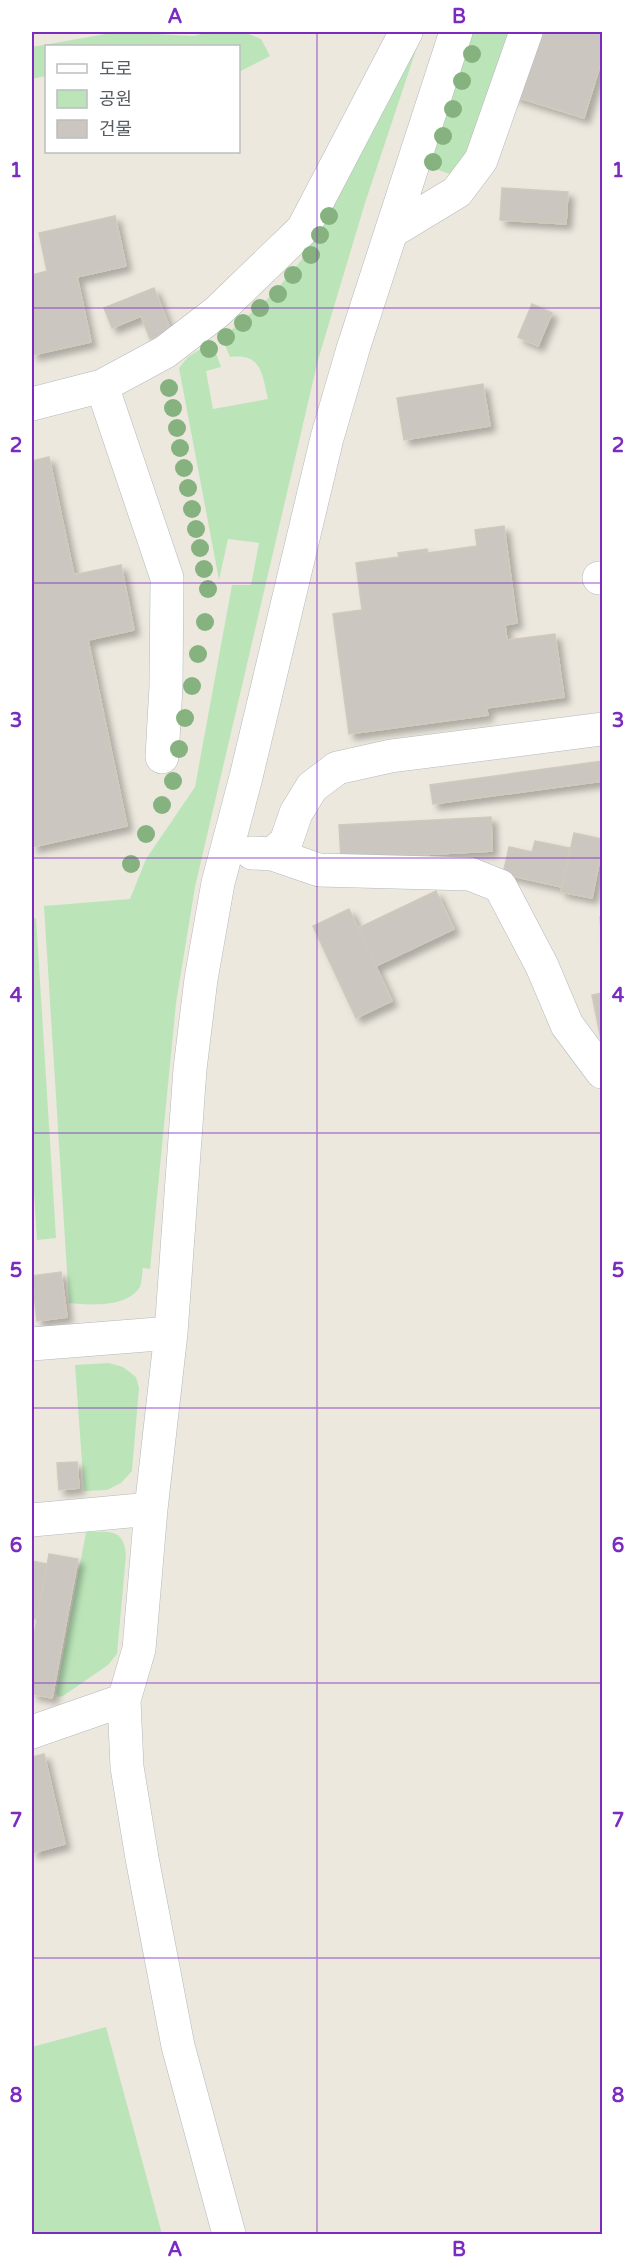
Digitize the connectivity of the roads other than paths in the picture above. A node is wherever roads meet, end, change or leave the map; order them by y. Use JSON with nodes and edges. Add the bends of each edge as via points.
{"nodes":[{"id":1,"x":406,"y":32,"type":"edge"},
{"id":2,"x":456,"y":32,"type":"edge"},
{"id":3,"x":526,"y":32,"type":"edge"},
{"id":4,"x":391,"y":232,"type":"junction"},
{"id":5,"x":102,"y":386,"type":"junction"},
{"id":6,"x":32,"y":404,"type":"edge"},
{"id":7,"x":603,"y":729,"type":"edge"},
{"id":8,"x":162,"y":757,"type":"dead end"},
{"id":9,"x":226,"y":851,"type":"junction"},
{"id":10,"x":272,"y":855,"type":"junction"},
{"id":11,"x":603,"y":1072,"type":"edge"},
{"id":12,"x":171,"y":1333,"type":"junction"},
{"id":13,"x":32,"y":1344,"type":"edge"},
{"id":14,"x":151,"y":1509,"type":"junction"},
{"id":15,"x":32,"y":1520,"type":"edge"},
{"id":16,"x":123,"y":1700,"type":"junction"},
{"id":17,"x":32,"y":1732,"type":"edge"},
{"id":18,"x":229,"y":2235,"type":"edge"}],
"edges":[{"from":1,"to":5,"type":"street","via":[[303,229],[218,312],[165,352]]},
{"from":2,"to":4,"type":"street"},
{"from":3,"to":4,"type":"street","via":[[481,160],[457,192]]},
{"from":4,"to":9,"type":"street","via":[[327,438]]},
{"from":5,"to":6,"type":"street"},
{"from":5,"to":8,"type":"street","via":[[167,578]]},
{"from":7,"to":10,"type":"street","via":[[391,756],[337,768],[312,787],[296,813],[286,842]]},
{"from":9,"to":10,"type":"street"},
{"from":9,"to":12,"type":"street","via":[[201,979],[190,1069]]},
{"from":10,"to":11,"type":"street","via":[[319,870],[470,874],[500,886],[542,966],[567,1025]]},
{"from":12,"to":13,"type":"street"},
{"from":12,"to":14,"type":"street"},
{"from":14,"to":15,"type":"street"},
{"from":14,"to":16,"type":"street","via":[[139,1649]]},
{"from":16,"to":17,"type":"street"},
{"from":16,"to":18,"type":"street","via":[[127,1767],[174,2022]]}]}
